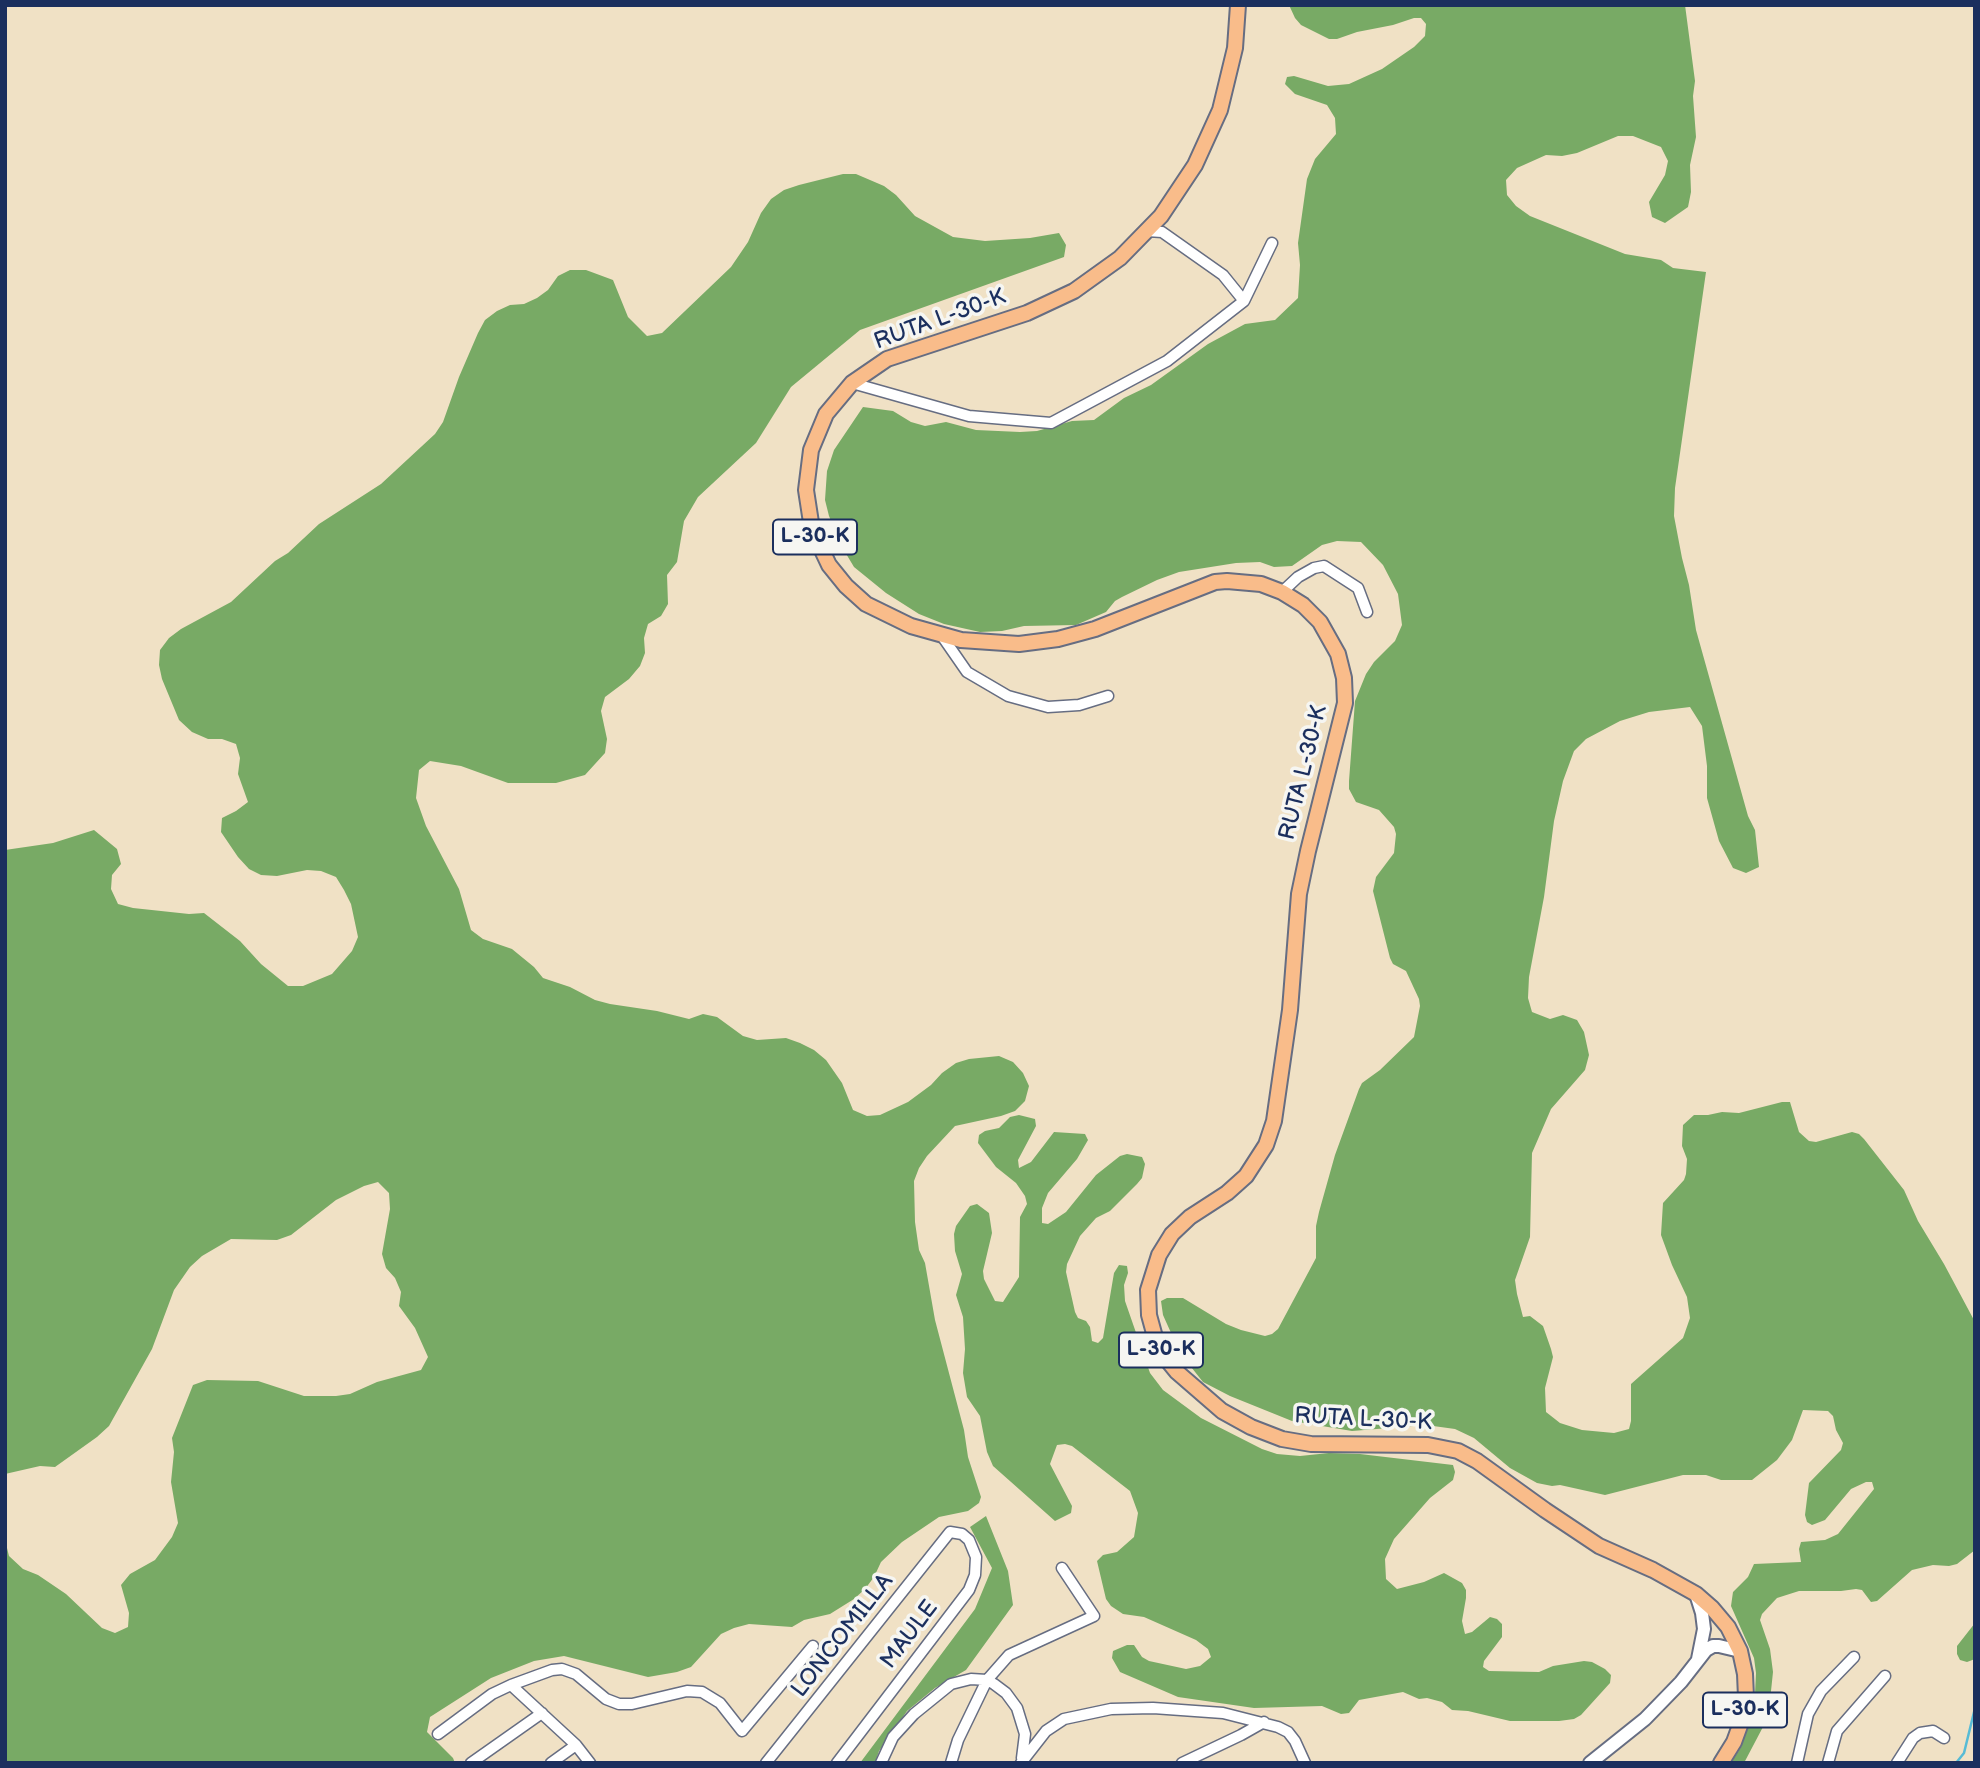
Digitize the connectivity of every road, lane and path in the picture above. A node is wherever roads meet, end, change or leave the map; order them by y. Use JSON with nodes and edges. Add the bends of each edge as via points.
{"nodes":[{"id":1,"x":1238,"y":5,"type":"edge"},
{"id":2,"x":1147,"y":231,"type":"junction"},
{"id":3,"x":1272,"y":243,"type":"dead end"},
{"id":4,"x":1244,"y":301,"type":"junction"},
{"id":5,"x":852,"y":383,"type":"junction"},
{"id":6,"x":1282,"y":592,"type":"junction"},
{"id":7,"x":1367,"y":612,"type":"dead end"},
{"id":8,"x":942,"y":636,"type":"junction"},
{"id":9,"x":1108,"y":695,"type":"dead end"},
{"id":10,"x":950,"y":1532,"type":"joint"},
{"id":11,"x":1062,"y":1568,"type":"dead end"},
{"id":12,"x":1696,"y":1594,"type":"junction"},
{"id":13,"x":813,"y":1646,"type":"dead end"},
{"id":14,"x":1740,"y":1651,"type":"junction"},
{"id":15,"x":1854,"y":1657,"type":"dead end"},
{"id":16,"x":1697,"y":1662,"type":"junction"},
{"id":17,"x":1885,"y":1676,"type":"dead end"},
{"id":18,"x":987,"y":1680,"type":"junction"},
{"id":19,"x":511,"y":1685,"type":"junction"},
{"id":20,"x":542,"y":1713,"type":"junction"},
{"id":21,"x":1264,"y":1722,"type":"junction"},
{"id":22,"x":438,"y":1734,"type":"dead end"},
{"id":23,"x":1944,"y":1738,"type":"dead end"},
{"id":24,"x":576,"y":1745,"type":"junction"},
{"id":25,"x":1021,"y":1762,"type":"edge"},
{"id":26,"x":1901,"y":1762,"type":"edge"},
{"id":27,"x":471,"y":1763,"type":"edge"},
{"id":28,"x":551,"y":1763,"type":"edge"},
{"id":29,"x":590,"y":1763,"type":"edge"},
{"id":30,"x":766,"y":1763,"type":"edge"},
{"id":31,"x":837,"y":1763,"type":"edge"},
{"id":32,"x":881,"y":1763,"type":"edge"},
{"id":33,"x":950,"y":1763,"type":"edge"},
{"id":34,"x":1182,"y":1763,"type":"edge"},
{"id":35,"x":1305,"y":1763,"type":"edge"},
{"id":36,"x":1590,"y":1763,"type":"edge"},
{"id":37,"x":1721,"y":1763,"type":"edge"},
{"id":38,"x":1797,"y":1763,"type":"edge"},
{"id":39,"x":1828,"y":1763,"type":"edge"}],
"edges":[{"from":1,"to":2,"type":"main road","name":"RUTA L-30-K","number":"L-30-K","via":[[1231,69],[1212,129],[1184,183]]},
{"from":2,"to":4,"type":"street","via":[[1162,232],[1217,270]]},
{"from":2,"to":5,"type":"main road","name":"RUTA L-30-K","number":"L-30-K","via":[[1113,264],[1074,291],[1027,313],[887,359]]},
{"from":3,"to":4,"type":"street"},
{"from":4,"to":5,"type":"street","via":[[1167,360],[1051,423],[969,416]]},
{"from":5,"to":8,"type":"main road","name":"RUTA L-30-K","number":"L-30-K","via":[[826,414],[811,450],[806,489],[812,529],[829,565],[856,595],[895,619]]},
{"from":6,"to":7,"type":"street","via":[[1298,577],[1324,566],[1359,587]]},
{"from":6,"to":8,"type":"main road","name":"RUTA L-30-K","number":"L-30-K","via":[[1249,582],[1215,582],[1095,629],[1039,642],[980,643]]},
{"from":6,"to":12,"type":"main road","name":"RUTA L-30-K","number":"L-30-K","via":[[1303,605],[1328,632],[1342,666],[1345,690],[1343,715],[1299,894],[1276,1109],[1266,1145],[1246,1176],[1190,1217],[1158,1255],[1149,1290],[1155,1337],[1177,1372],[1222,1410],[1251,1427],[1311,1444],[1428,1445],[1458,1451],[1600,1546]]},
{"from":8,"to":9,"type":"street","via":[[967,672],[1008,696],[1048,707],[1079,705]]},
{"from":10,"to":30,"type":"street","name":"LONCOMILLA"},
{"from":10,"to":31,"type":"street","name":"MAULE","via":[[962,1534],[973,1547],[972,1583]]},
{"from":11,"to":18,"type":"street","via":[[1094,1616],[1009,1655]]},
{"from":12,"to":14,"type":"main road","number":"L-30-K","via":[[1728,1627]]},
{"from":12,"to":16,"type":"street","via":[[1704,1629]]},
{"from":13,"to":19,"type":"street","via":[[742,1731],[720,1703],[702,1692],[619,1704],[562,1669]]},
{"from":14,"to":16,"type":"street","via":[[1713,1646]]},
{"from":14,"to":37,"type":"main road","number":"L-30-K","via":[[1745,1709]]},
{"from":15,"to":38,"type":"street","via":[[1821,1691],[1808,1714]]},
{"from":16,"to":36,"type":"street","via":[[1645,1719]]},
{"from":17,"to":39,"type":"street","via":[[1837,1731]]},
{"from":18,"to":25,"type":"street","via":[[1006,1693],[1021,1716],[1025,1734]]},
{"from":18,"to":32,"type":"street","via":[[951,1684],[934,1695],[900,1729]]},
{"from":18,"to":33,"type":"street"},
{"from":19,"to":20,"type":"street"},
{"from":19,"to":22,"type":"street"},
{"from":20,"to":24,"type":"street"},
{"from":20,"to":27,"type":"street"},
{"from":21,"to":25,"type":"street","via":[[1223,1713],[1153,1708],[1082,1713],[1051,1727]]},
{"from":21,"to":34,"type":"street"},
{"from":21,"to":35,"type":"street","via":[[1288,1732]]},
{"from":23,"to":26,"type":"street","via":[[1933,1731],[1920,1733]]},
{"from":24,"to":28,"type":"street"},
{"from":24,"to":29,"type":"street"}]}
